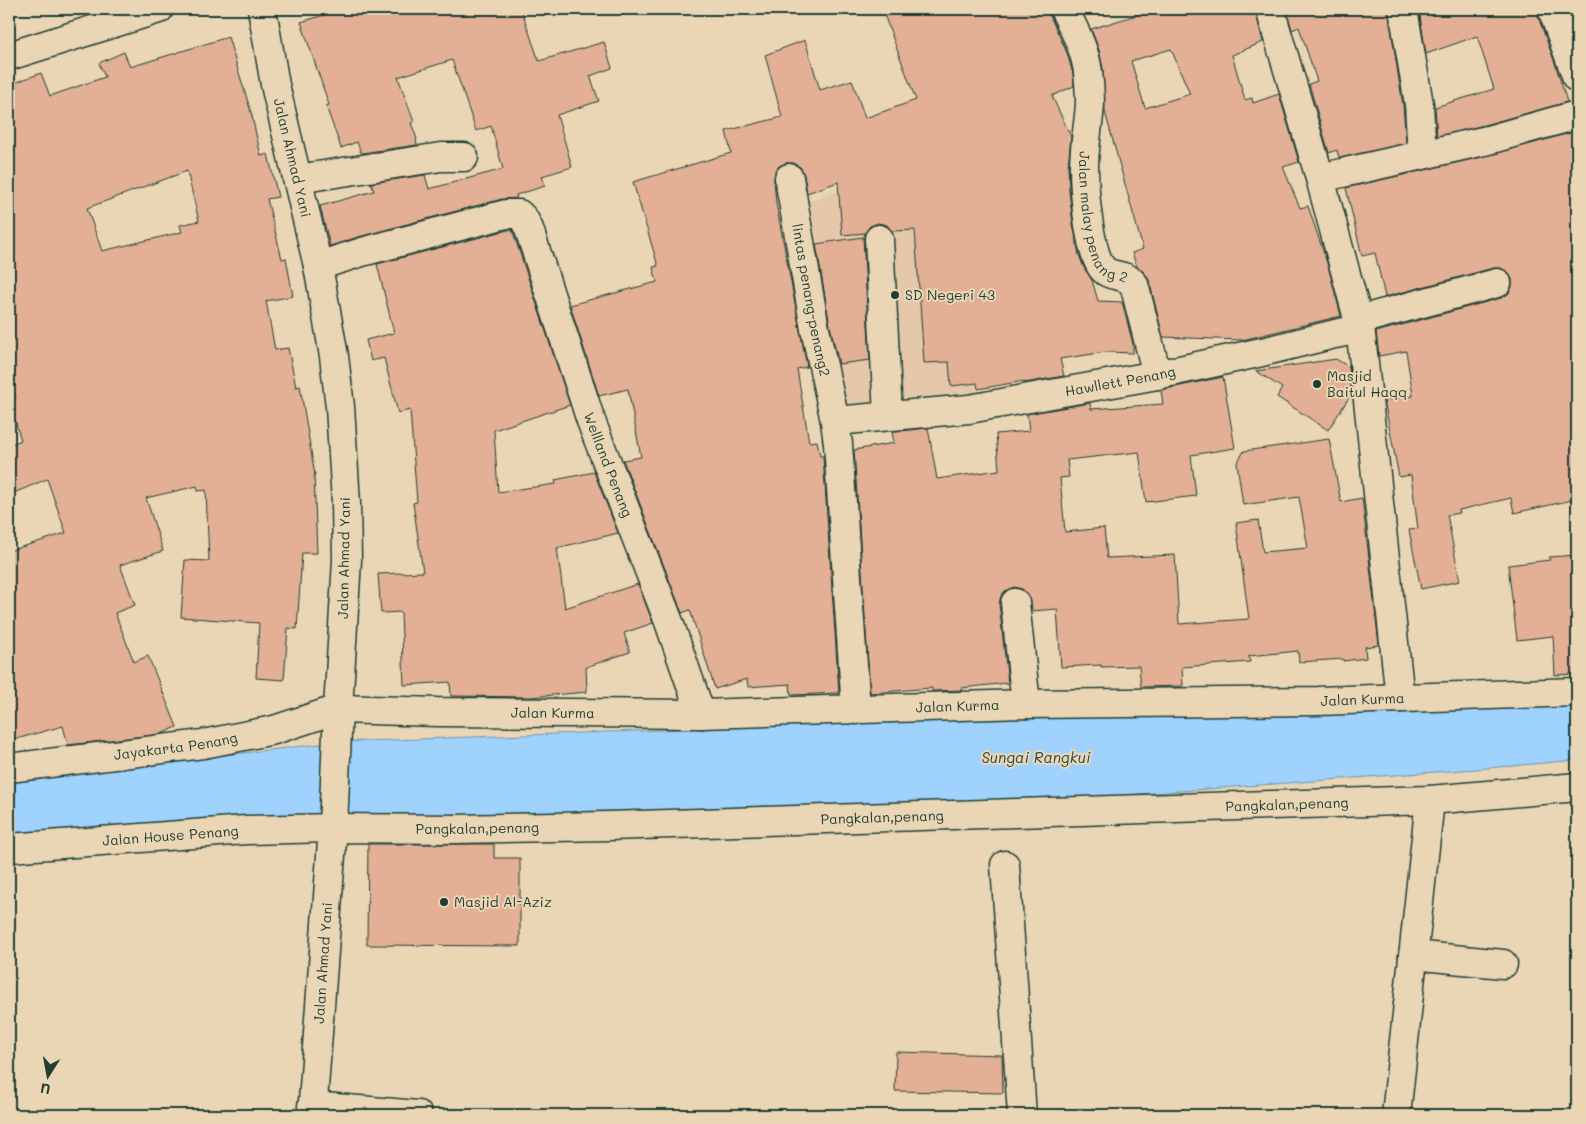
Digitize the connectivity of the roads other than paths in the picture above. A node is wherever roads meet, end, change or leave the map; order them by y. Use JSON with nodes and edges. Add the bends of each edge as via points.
{"nodes":[{"id":1,"x":158,"y":9,"type":"edge"},
{"id":2,"x":262,"y":9,"type":"edge"},
{"id":3,"x":1064,"y":9,"type":"edge"},
{"id":4,"x":1270,"y":9,"type":"edge"},
{"id":5,"x":1403,"y":9,"type":"edge"},
{"id":6,"x":1552,"y":9,"type":"edge"},
{"id":7,"x":9,"y":56,"type":"edge"},
{"id":8,"x":1577,"y":78,"type":"edge"},
{"id":9,"x":1577,"y":115,"type":"edge"},
{"id":10,"x":1422,"y":155,"type":"junction"},
{"id":11,"x":464,"y":157,"type":"dead end"},
{"id":12,"x":789,"y":178,"type":"dead end"},
{"id":13,"x":1320,"y":178,"type":"junction"},
{"id":14,"x":297,"y":179,"type":"junction"},
{"id":15,"x":879,"y":239,"type":"dead end"},
{"id":16,"x":318,"y":266,"type":"junction"},
{"id":17,"x":1496,"y":283,"type":"dead end"},
{"id":18,"x":1360,"y":323,"type":"junction"},
{"id":19,"x":1157,"y":375,"type":"junction"},
{"id":20,"x":888,"y":416,"type":"junction"},
{"id":21,"x":835,"y":421,"type":"junction"},
{"id":22,"x":1015,"y":603,"type":"dead end"},
{"id":23,"x":1577,"y":692,"type":"edge"},
{"id":24,"x":1400,"y":698,"type":"junction"},
{"id":25,"x":1026,"y":704,"type":"junction"},
{"id":26,"x":856,"y":710,"type":"junction"},
{"id":27,"x":701,"y":714,"type":"junction"},
{"id":28,"x":338,"y":717,"type":"junction"},
{"id":29,"x":9,"y":768,"type":"edge"},
{"id":30,"x":1577,"y":787,"type":"edge"},
{"id":31,"x":1430,"y":800,"type":"junction"},
{"id":32,"x":333,"y":823,"type":"junction"},
{"id":33,"x":9,"y":848,"type":"edge"},
{"id":34,"x":1005,"y":866,"type":"dead end"},
{"id":35,"x":1413,"y":955,"type":"junction"},
{"id":36,"x":1503,"y":964,"type":"dead end"},
{"id":37,"x":312,"y":1110,"type":"edge"},
{"id":38,"x":418,"y":1115,"type":"edge"},
{"id":39,"x":1022,"y":1115,"type":"edge"},
{"id":40,"x":1396,"y":1115,"type":"edge"}],
"edges":[{"from":1,"to":7,"type":"main road"},
{"from":2,"to":14,"type":"main road","name":"Jalan Ahmad Yani","via":[[275,85]]},
{"from":3,"to":19,"type":"main road","name":"Jalan malay penang 2","via":[[1081,42],[1088,70],[1090,102],[1084,168],[1090,238],[1104,271],[1127,278],[1134,284]]},
{"from":4,"to":13,"type":"main road"},
{"from":5,"to":10,"type":"main road","via":[[1419,104]]},
{"from":6,"to":8,"type":"main road"},
{"from":9,"to":10,"type":"main road"},
{"from":10,"to":13,"type":"main road"},
{"from":11,"to":14,"type":"main road","via":[[441,157]]},
{"from":12,"to":21,"type":"main road","name":"lintas penang-penang2"},
{"from":13,"to":18,"type":"main road"},
{"from":14,"to":16,"type":"main road","name":"Jalan Ahmad Yani"},
{"from":15,"to":20,"type":"main road"},
{"from":16,"to":27,"type":"main road","name":"Wellland Penang","via":[[506,214],[519,214],[529,229],[591,421]]},
{"from":16,"to":28,"type":"main road","name":"Jalan Ahmad Yani","via":[[334,356],[346,503],[347,560]]},
{"from":17,"to":18,"type":"main road","name":"Hawllett Penang"},
{"from":18,"to":19,"type":"main road","name":"Hawllett Penang","via":[[1350,331]]},
{"from":18,"to":24,"type":"main road"},
{"from":19,"to":20,"type":"main road","name":"Hawllett Penang","via":[[969,409]]},
{"from":20,"to":21,"type":"main road","name":"Hawllett Penang"},
{"from":21,"to":26,"type":"main road"},
{"from":22,"to":25,"type":"main road"},
{"from":23,"to":24,"type":"main road","name":"Jalan Kurma"},
{"from":24,"to":25,"type":"main road","name":"Jalan Kurma"},
{"from":25,"to":26,"type":"main road","name":"Jalan Kurma"},
{"from":26,"to":27,"type":"main road","name":"Jalan Kurma"},
{"from":27,"to":28,"type":"main road","name":"Jalan Kurma","via":[[437,712]]},
{"from":28,"to":29,"type":"main road","name":"Jayakarta Penang","via":[[203,744]]},
{"from":28,"to":32,"type":"main road","name":"Jalan Ahmad Yani"},
{"from":30,"to":31,"type":"main road"},
{"from":31,"to":32,"type":"main road","name":"Pangkalan,penang","via":[[456,829]]},
{"from":31,"to":35,"type":"main road"},
{"from":32,"to":33,"type":"main road","name":"Jalan House Penang"},
{"from":32,"to":37,"type":"main road","name":"Jalan Ahmad Yani"},
{"from":34,"to":39,"type":"main road"},
{"from":35,"to":36,"type":"main road"},
{"from":35,"to":40,"type":"main road"},
{"from":37,"to":38,"type":"main road"}]}
